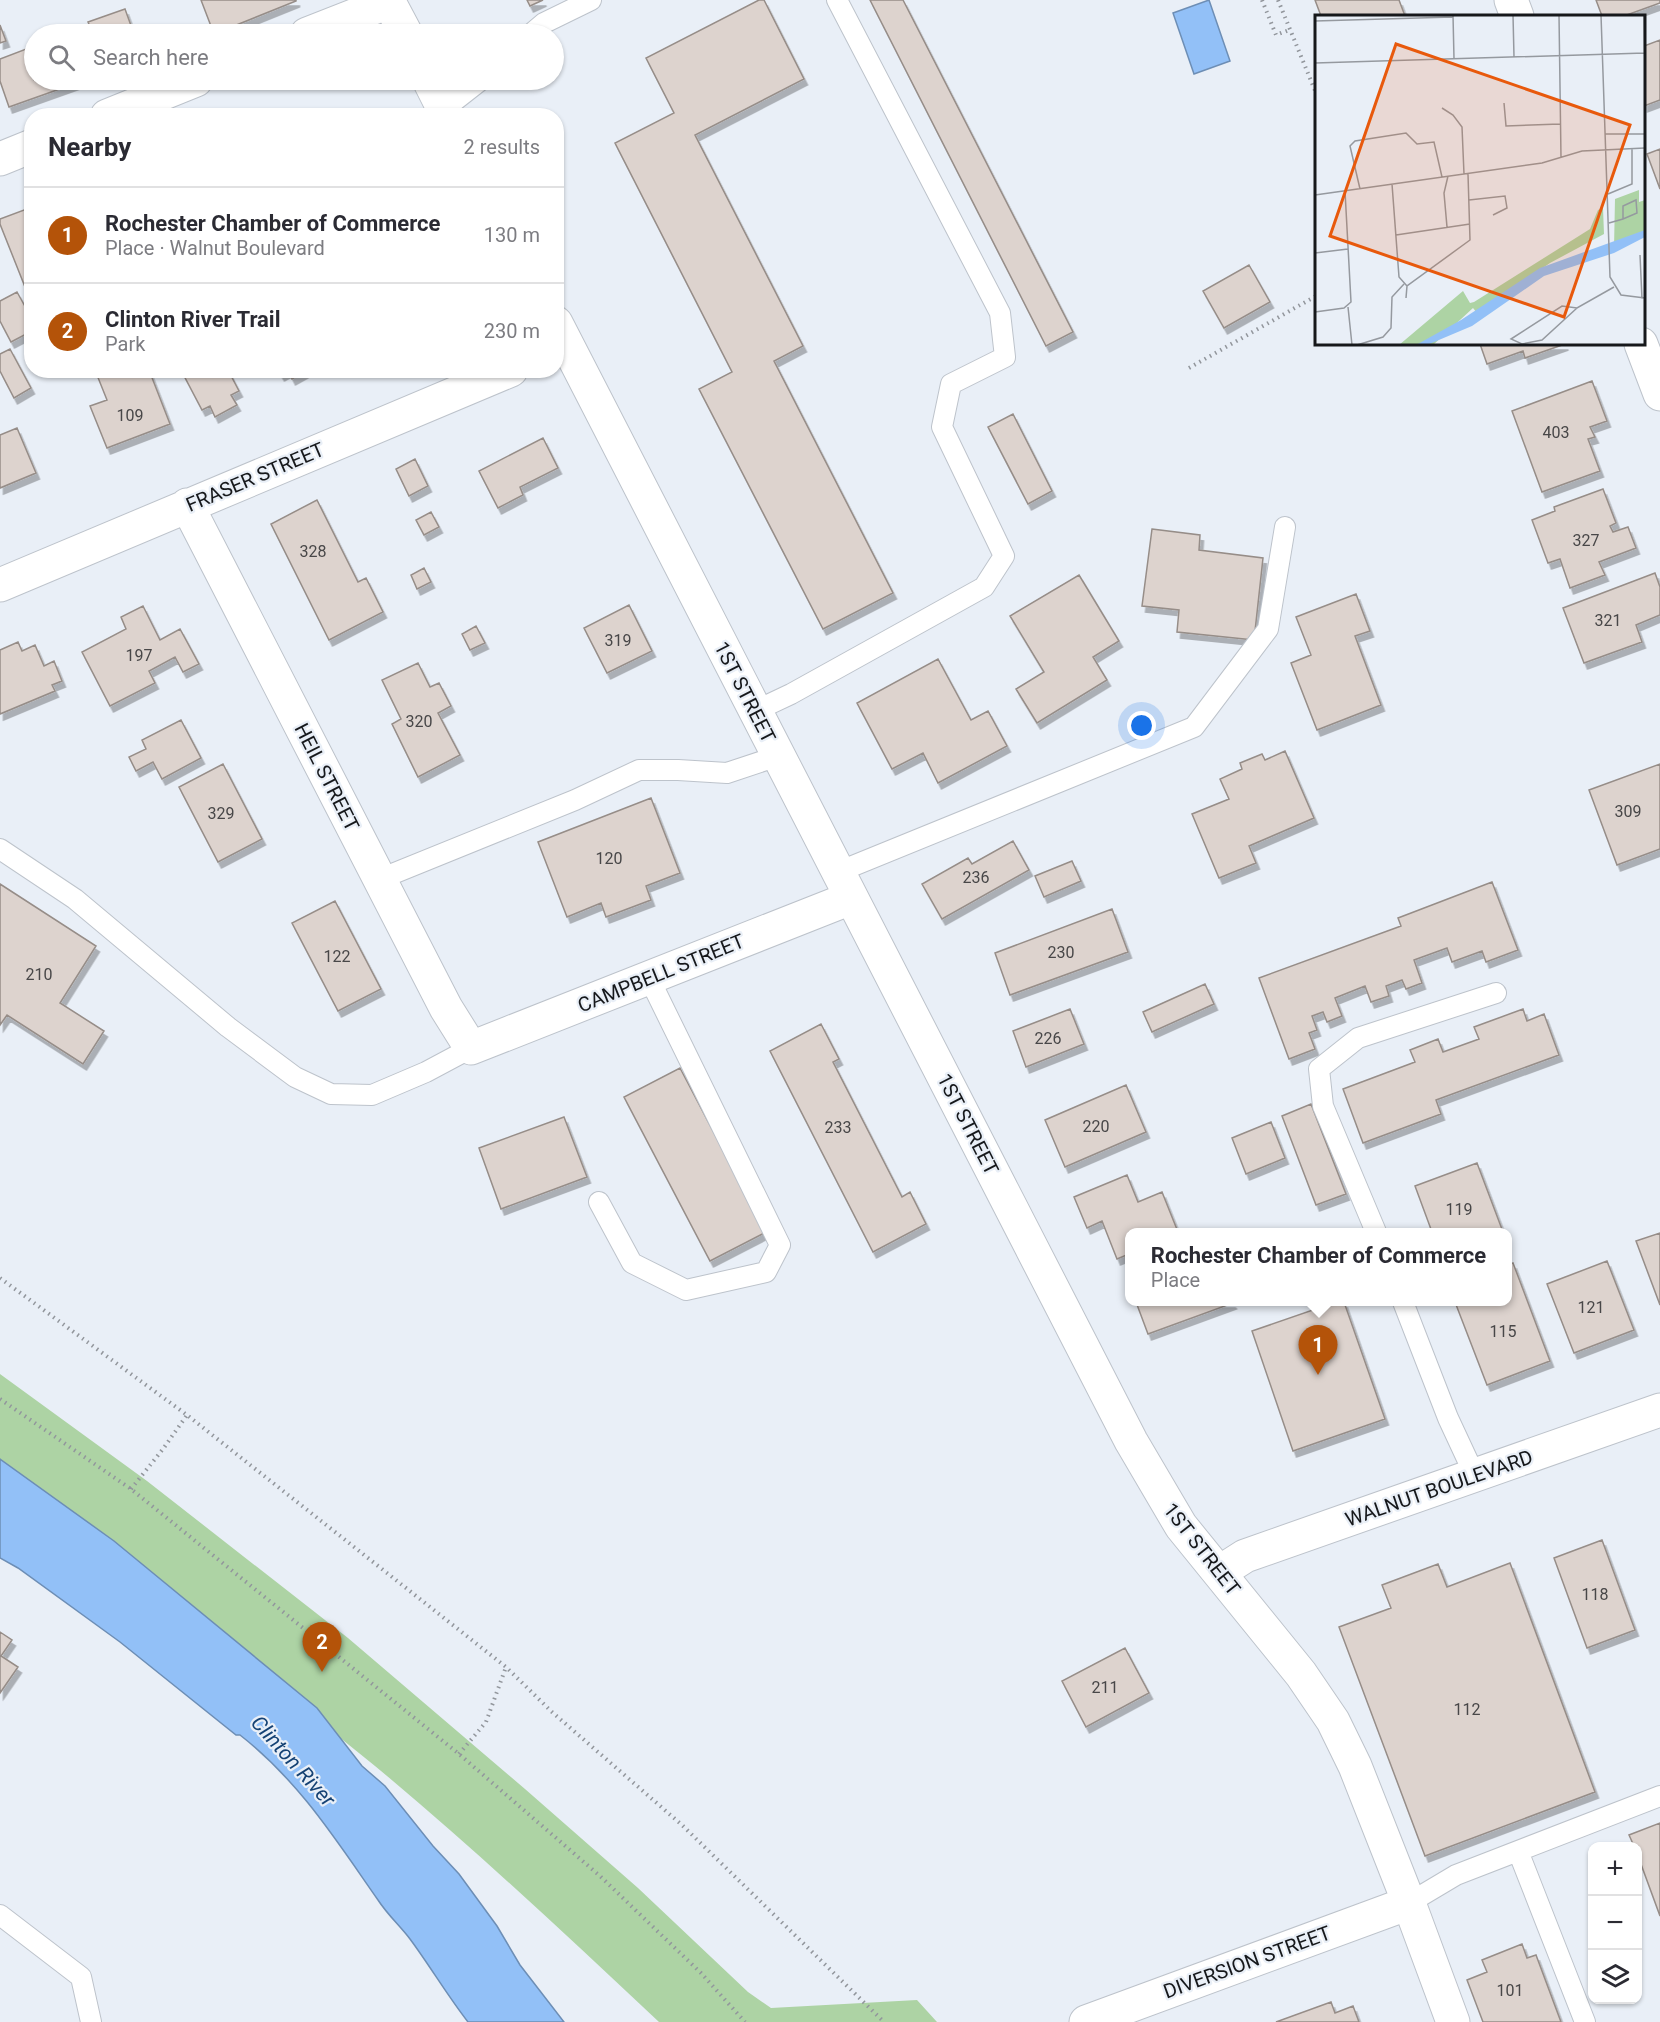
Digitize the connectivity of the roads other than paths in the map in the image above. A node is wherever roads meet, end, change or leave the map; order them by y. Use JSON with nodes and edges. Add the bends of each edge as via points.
{"nodes":[{"id":1,"x":591,"y":0,"type":"edge"},
{"id":2,"x":837,"y":0,"type":"edge"},
{"id":3,"x":1511,"y":0,"type":"edge"},
{"id":4,"x":389,"y":1,"type":"edge"},
{"id":5,"x":1517,"y":15,"type":"edge"},
{"id":6,"x":332,"y":24,"type":"edge"},
{"id":7,"x":401,"y":24,"type":"edge"},
{"id":8,"x":543,"y":24,"type":"edge"},
{"id":9,"x":171,"y":90,"type":"edge"},
{"id":10,"x":434,"y":90,"type":"edge"},
{"id":11,"x":469,"y":90,"type":"edge"},
{"id":12,"x":127,"y":108,"type":"edge"},
{"id":13,"x":443,"y":108,"type":"edge"},
{"id":14,"x":449,"y":108,"type":"edge"},
{"id":15,"x":24,"y":149,"type":"edge"},
{"id":16,"x":0,"y":159,"type":"edge"},
{"id":17,"x":1641,"y":345,"type":"edge"},
{"id":18,"x":564,"y":349,"type":"edge"},
{"id":19,"x":492,"y":378,"type":"edge"},
{"id":20,"x":1660,"y":394,"type":"edge"},
{"id":21,"x":187,"y":505,"type":"junction"},
{"id":22,"x":1285,"y":526,"type":"dead end"},
{"id":23,"x":0,"y":585,"type":"edge"},
{"id":24,"x":754,"y":711,"type":"junction"},
{"id":25,"x":778,"y":756,"type":"junction"},
{"id":26,"x":0,"y":849,"type":"edge"},
{"id":27,"x":380,"y":879,"type":"junction"},
{"id":28,"x":844,"y":885,"type":"junction"},
{"id":29,"x":650,"y":978,"type":"junction"},
{"id":30,"x":1496,"y":993,"type":"dead end"},
{"id":31,"x":471,"y":1048,"type":"junction"},
{"id":32,"x":599,"y":1202,"type":"dead end"},
{"id":33,"x":1374,"y":1228,"type":"edge"},
{"id":34,"x":1405,"y":1306,"type":"edge"},
{"id":35,"x":1660,"y":1410,"type":"edge"},
{"id":36,"x":1475,"y":1476,"type":"junction"},
{"id":37,"x":1220,"y":1572,"type":"junction"},
{"id":38,"x":1660,"y":1796,"type":"edge"},
{"id":39,"x":1518,"y":1851,"type":"junction"},
{"id":40,"x":1408,"y":1903,"type":"junction"},
{"id":41,"x":0,"y":1915,"type":"edge"},
{"id":42,"x":91,"y":2022,"type":"edge"},
{"id":43,"x":1086,"y":2022,"type":"edge"},
{"id":44,"x":1453,"y":2022,"type":"edge"},
{"id":45,"x":1585,"y":2022,"type":"edge"}],
"edges":[{"from":1,"to":8,"type":"lane"},
{"from":2,"to":24,"type":"lane","via":[[1000,313],[1005,357],[951,384],[942,427],[1004,556],[984,587]]},
{"from":3,"to":5,"type":"street"},
{"from":4,"to":6,"type":"street"},
{"from":4,"to":7,"type":"street"},
{"from":9,"to":12,"type":"street"},
{"from":10,"to":13,"type":"street"},
{"from":11,"to":14,"type":"lane"},
{"from":15,"to":16,"type":"street"},
{"from":17,"to":20,"type":"street"},
{"from":18,"to":24,"type":"street","name":"1ST STREET"},
{"from":19,"to":21,"type":"street","name":"FRASER STREET"},
{"from":21,"to":23,"type":"street","name":"FRASER STREET"},
{"from":21,"to":27,"type":"street","name":"HEIL STREET"},
{"from":22,"to":28,"type":"lane","via":[[1268,629],[1194,727]]},
{"from":24,"to":25,"type":"street","name":"1ST STREET"},
{"from":25,"to":27,"type":"lane","via":[[727,773],[639,770]]},
{"from":25,"to":28,"type":"street","name":"1ST STREET"},
{"from":26,"to":31,"type":"lane","via":[[75,899],[228,1027],[287,1071],[331,1094],[372,1095]]},
{"from":27,"to":31,"type":"street","name":"HEIL STREET","via":[[446,1008]]},
{"from":28,"to":29,"type":"street","name":"CAMPBELL STREET"},
{"from":28,"to":37,"type":"street","name":"1ST STREET","via":[[1152,1479],[1180,1526]]},
{"from":29,"to":31,"type":"street","name":"CAMPBELL STREET"},
{"from":29,"to":32,"type":"lane","via":[[780,1245],[766,1272],[686,1290],[632,1263]]},
{"from":30,"to":33,"type":"lane","via":[[1358,1038],[1318,1069],[1323,1106]]},
{"from":34,"to":36,"type":"lane"},
{"from":35,"to":36,"type":"street","name":"WALNUT BOULEVARD"},
{"from":36,"to":37,"type":"street","name":"WALNUT BOULEVARD","via":[[1245,1556]]},
{"from":37,"to":40,"type":"street","name":"1ST STREET","via":[[1333,1721],[1356,1766]]},
{"from":38,"to":39,"type":"lane"},
{"from":39,"to":40,"type":"lane","via":[[1455,1875]]},
{"from":39,"to":45,"type":"lane"},
{"from":40,"to":43,"type":"street","name":"DIVERSION STREET"},
{"from":40,"to":44,"type":"street","name":"1ST STREET"},
{"from":41,"to":42,"type":"lane","via":[[81,1977]]}]}
